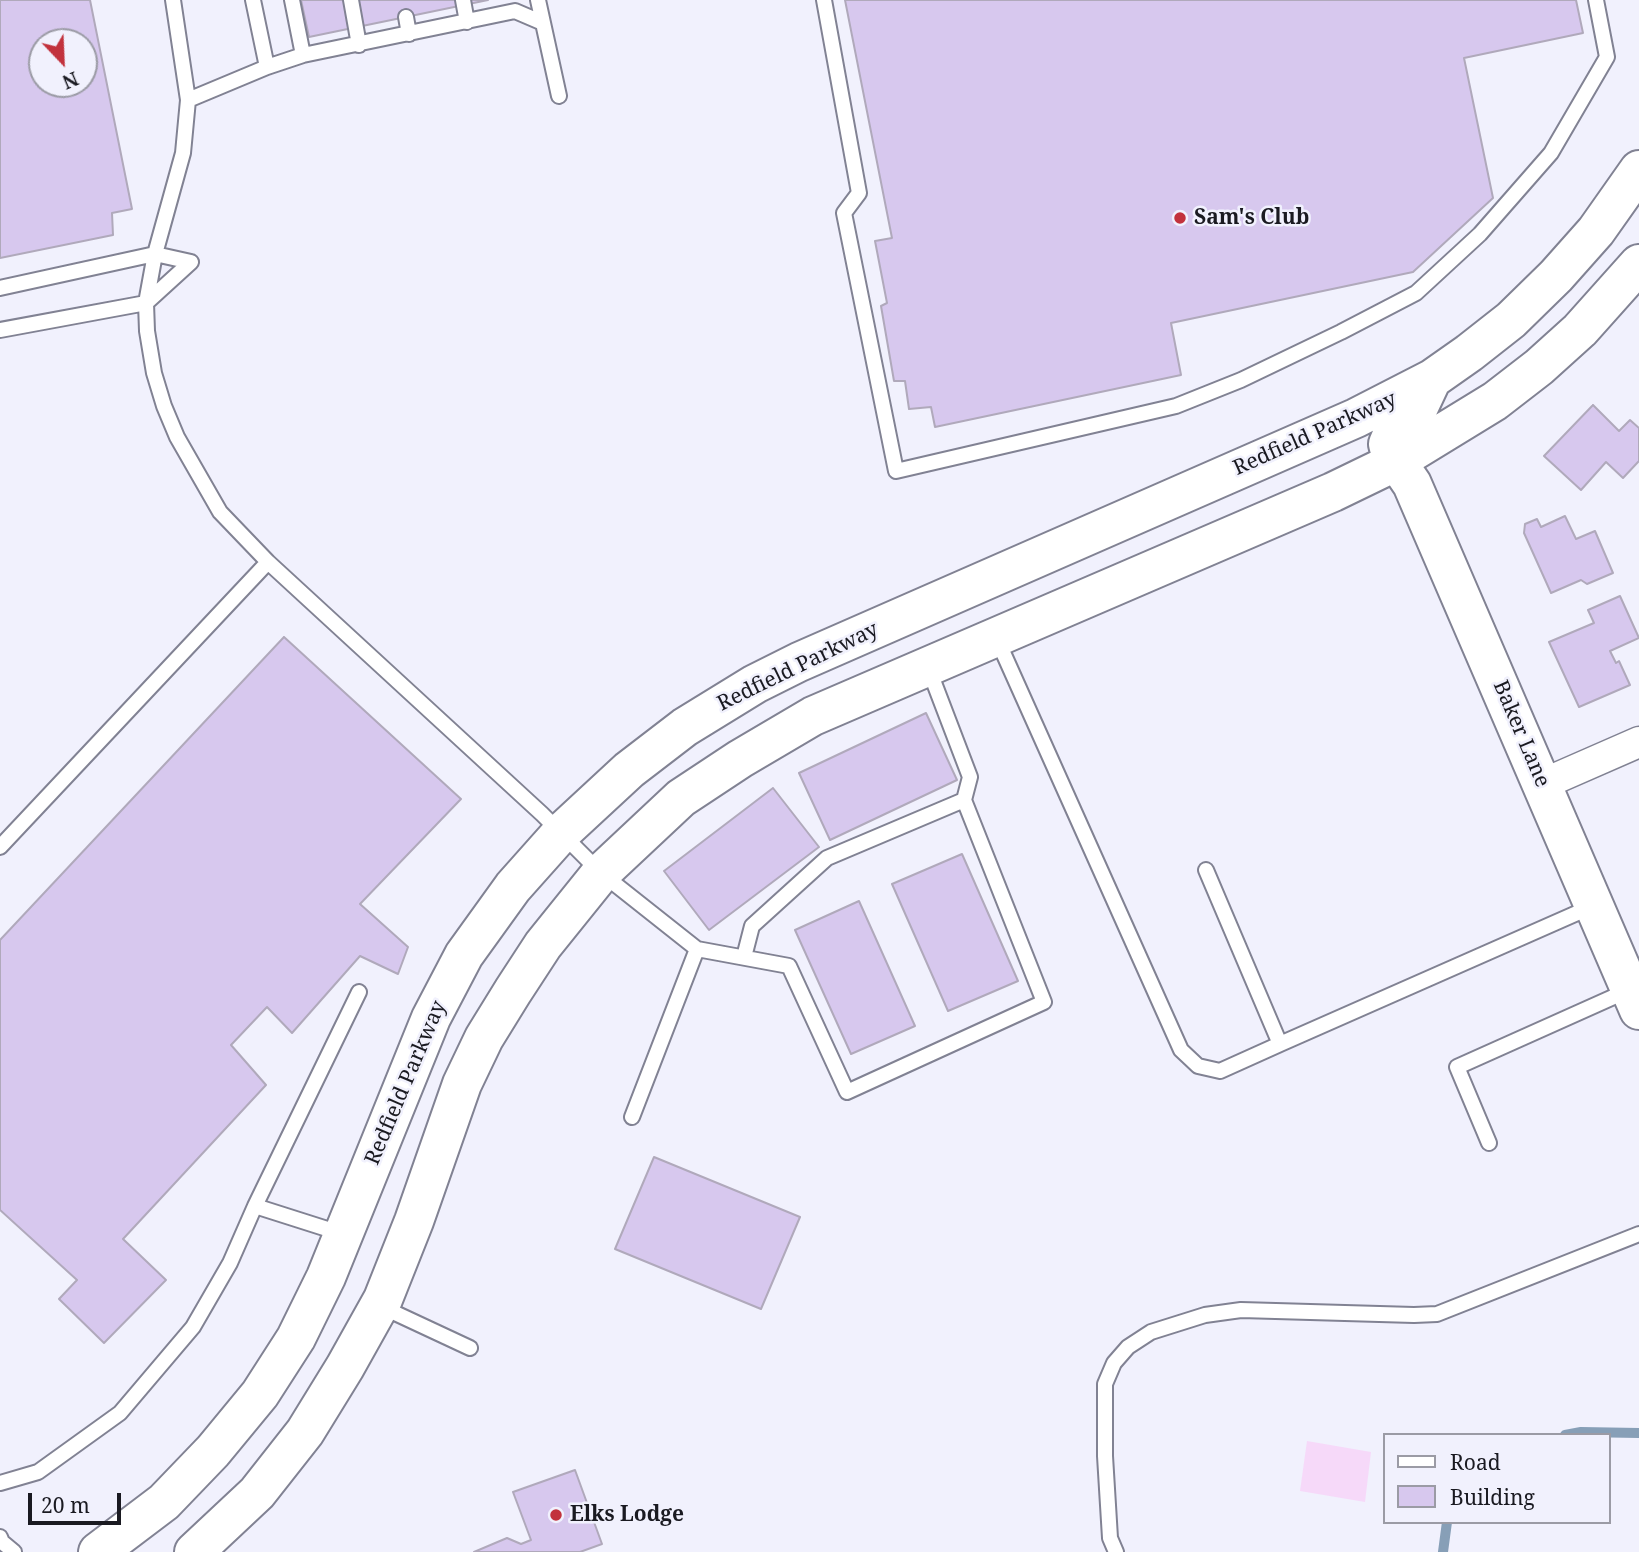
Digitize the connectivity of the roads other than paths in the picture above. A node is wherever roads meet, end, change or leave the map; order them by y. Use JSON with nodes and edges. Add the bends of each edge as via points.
{"nodes":[{"id":1,"x":173,"y":0,"type":"edge"},
{"id":2,"x":253,"y":0,"type":"edge"},
{"id":3,"x":292,"y":0,"type":"edge"},
{"id":4,"x":351,"y":0,"type":"edge"},
{"id":5,"x":463,"y":0,"type":"edge"},
{"id":6,"x":538,"y":0,"type":"edge"},
{"id":7,"x":824,"y":0,"type":"edge"},
{"id":8,"x":1596,"y":0,"type":"edge"},
{"id":9,"x":513,"y":6,"type":"edge"},
{"id":10,"x":406,"y":17,"type":"dead end"},
{"id":11,"x":467,"y":22,"type":"junction"},
{"id":12,"x":543,"y":23,"type":"junction"},
{"id":13,"x":409,"y":34,"type":"junction"},
{"id":14,"x":359,"y":45,"type":"junction"},
{"id":15,"x":303,"y":55,"type":"junction"},
{"id":16,"x":267,"y":67,"type":"junction"},
{"id":17,"x":559,"y":96,"type":"dead end"},
{"id":18,"x":188,"y":100,"type":"junction"},
{"id":19,"x":1639,"y":170,"type":"edge"},
{"id":20,"x":155,"y":254,"type":"junction"},
{"id":21,"x":1639,"y":264,"type":"edge"},
{"id":22,"x":0,"y":288,"type":"edge"},
{"id":23,"x":146,"y":303,"type":"junction"},
{"id":24,"x":0,"y":330,"type":"edge"},
{"id":25,"x":1432,"y":379,"type":"junction"},
{"id":26,"x":1397,"y":461,"type":"junction"},
{"id":27,"x":268,"y":562,"type":"junction"},
{"id":28,"x":996,"y":638,"type":"junction"},
{"id":29,"x":928,"y":667,"type":"junction"},
{"id":30,"x":1639,"y":742,"type":"edge"},
{"id":31,"x":1543,"y":784,"type":"junction"},
{"id":32,"x":964,"y":800,"type":"junction"},
{"id":33,"x":562,"y":832,"type":"junction"},
{"id":34,"x":0,"y":847,"type":"edge"},
{"id":35,"x":1206,"y":870,"type":"dead end"},
{"id":36,"x":601,"y":873,"type":"junction"},
{"id":37,"x":1595,"y":906,"type":"junction"},
{"id":38,"x":697,"y":949,"type":"junction"},
{"id":39,"x":744,"y":957,"type":"junction"},
{"id":40,"x":359,"y":992,"type":"dead end"},
{"id":41,"x":1635,"y":1000,"type":"edge"},
{"id":42,"x":1280,"y":1044,"type":"junction"},
{"id":43,"x":632,"y":1117,"type":"dead end"},
{"id":44,"x":1489,"y":1143,"type":"dead end"},
{"id":45,"x":255,"y":1206,"type":"junction"},
{"id":46,"x":344,"y":1234,"type":"junction"},
{"id":47,"x":1639,"y":1234,"type":"edge"},
{"id":48,"x":379,"y":1305,"type":"junction"},
{"id":49,"x":470,"y":1348,"type":"dead end"},
{"id":50,"x":0,"y":1483,"type":"edge"},
{"id":51,"x":0,"y":1537,"type":"edge"},
{"id":52,"x":14,"y":1552,"type":"edge"},
{"id":53,"x":98,"y":1552,"type":"edge"},
{"id":54,"x":194,"y":1552,"type":"edge"},
{"id":55,"x":1115,"y":1552,"type":"edge"}],
"edges":[{"from":1,"to":18,"type":"lane"},
{"from":2,"to":16,"type":"lane"},
{"from":3,"to":15,"type":"lane"},
{"from":4,"to":14,"type":"lane"},
{"from":5,"to":11,"type":"lane"},
{"from":6,"to":12,"type":"lane"},
{"from":7,"to":8,"type":"lane","via":[[859,193],[844,213],[896,471],[1176,406],[1253,374],[1416,293],[1480,234],[1558,142],[1607,57]]},
{"from":9,"to":11,"type":"lane"},
{"from":9,"to":12,"type":"lane"},
{"from":10,"to":13,"type":"lane"},
{"from":11,"to":13,"type":"lane"},
{"from":12,"to":17,"type":"lane"},
{"from":13,"to":14,"type":"lane"},
{"from":14,"to":15,"type":"lane"},
{"from":15,"to":16,"type":"lane"},
{"from":16,"to":18,"type":"lane"},
{"from":18,"to":20,"type":"lane","via":[[183,153]]},
{"from":19,"to":25,"type":"street","name":"Redfield Parkway","via":[[1596,232],[1556,276],[1511,320]]},
{"from":20,"to":22,"type":"lane"},
{"from":20,"to":23,"type":"lane"},
{"from":20,"to":23,"type":"lane","via":[[191,262]]},
{"from":21,"to":26,"type":"street","via":[[1580,330],[1539,367],[1484,408]]},
{"from":23,"to":24,"type":"lane"},
{"from":23,"to":27,"type":"lane","via":[[153,373],[177,437],[220,512]]},
{"from":25,"to":26,"type":"street","via":[[1416,413],[1388,444]]},
{"from":25,"to":33,"type":"street","name":"Redfield Parkway","via":[[1356,418],[755,684],[684,727]]},
{"from":26,"to":28,"type":"street"},
{"from":26,"to":31,"type":"street","name":"Baker Lane","via":[[1412,484]]},
{"from":27,"to":33,"type":"lane"},
{"from":27,"to":34,"type":"lane"},
{"from":28,"to":29,"type":"street"},
{"from":28,"to":42,"type":"lane","via":[[1181,1050],[1198,1066],[1220,1071]]},
{"from":29,"to":32,"type":"lane","via":[[970,777]]},
{"from":29,"to":36,"type":"street","via":[[813,716],[740,759],[681,798]]},
{"from":30,"to":31,"type":"street"},
{"from":31,"to":37,"type":"street","name":"Baker Lane"},
{"from":32,"to":39,"type":"lane","via":[[827,858],[752,926]]},
{"from":32,"to":39,"type":"lane","via":[[1044,1002],[847,1092],[789,966]]},
{"from":33,"to":36,"type":"lane"},
{"from":33,"to":46,"type":"street","name":"Redfield Parkway","via":[[513,887],[464,955],[431,1017]]},
{"from":35,"to":42,"type":"lane"},
{"from":36,"to":38,"type":"lane"},
{"from":36,"to":48,"type":"street","via":[[543,945],[484,1038],[462,1084]]},
{"from":37,"to":41,"type":"street","name":"Baker Lane"},
{"from":37,"to":42,"type":"lane"},
{"from":38,"to":39,"type":"lane"},
{"from":38,"to":43,"type":"lane"},
{"from":40,"to":45,"type":"lane"},
{"from":41,"to":44,"type":"lane","via":[[1457,1067]]},
{"from":45,"to":46,"type":"lane"},
{"from":45,"to":50,"type":"lane","via":[[230,1263],[193,1327],[120,1413],[38,1472]]},
{"from":46,"to":53,"type":"street","name":"Redfield Parkway","via":[[296,1338],[260,1394],[164,1502]]},
{"from":47,"to":55,"type":"lane","via":[[1437,1314],[1241,1310],[1205,1315],[1152,1332],[1128,1347],[1105,1384],[1108,1510]]},
{"from":48,"to":49,"type":"lane"},
{"from":48,"to":54,"type":"street","via":[[305,1432],[257,1493]]},
{"from":51,"to":52,"type":"lane"}]}
